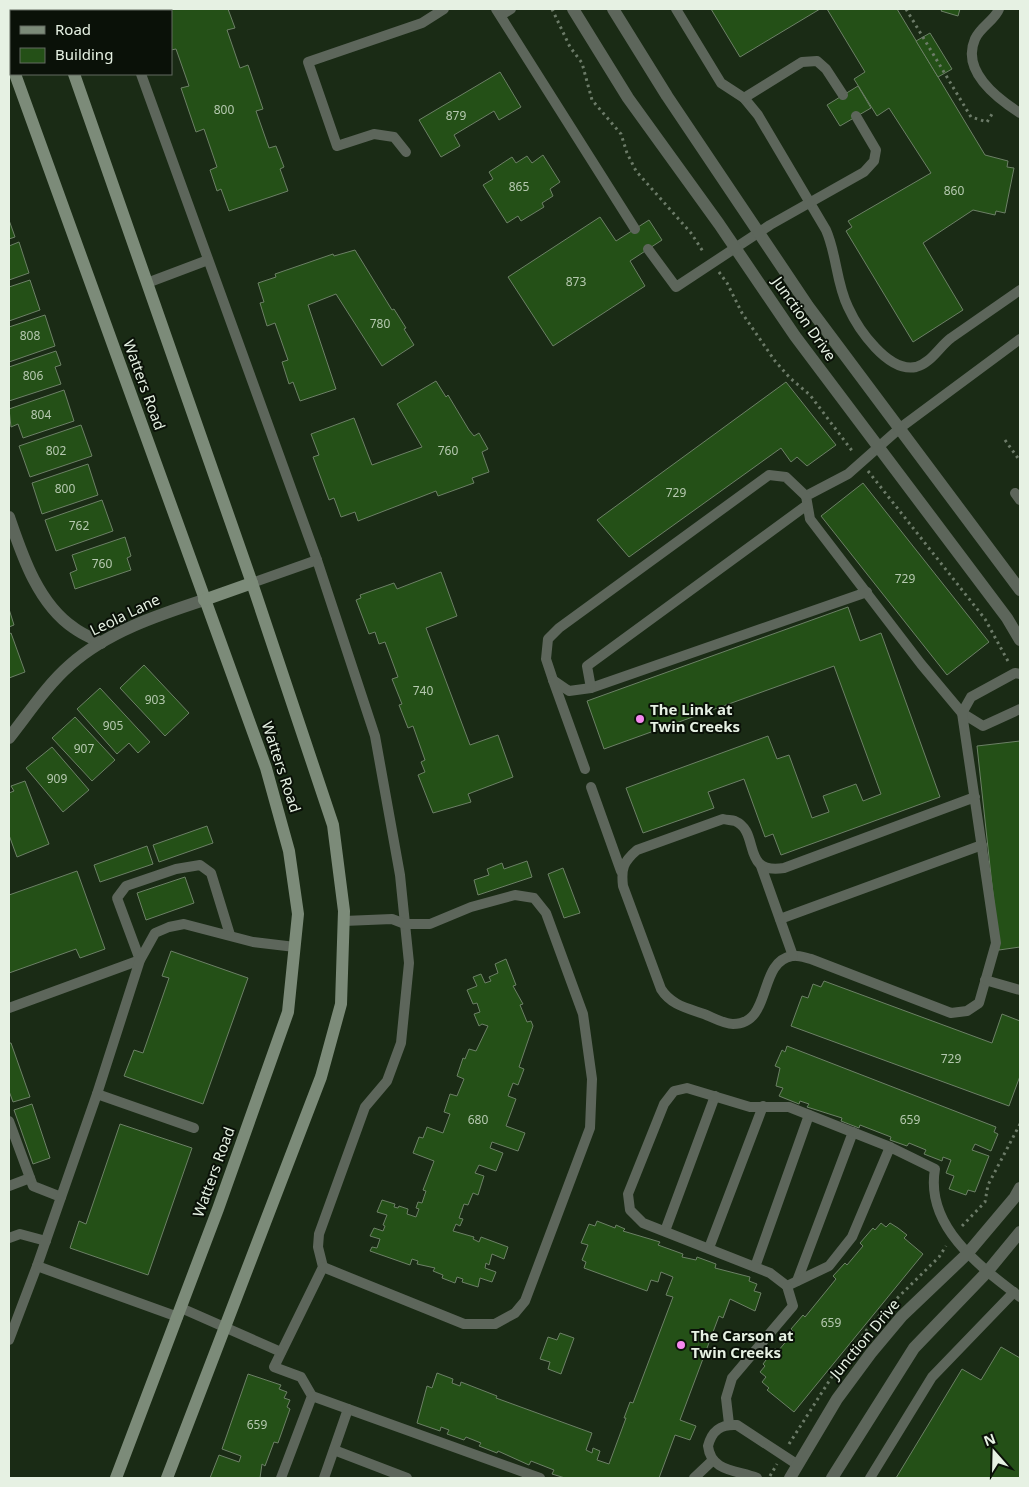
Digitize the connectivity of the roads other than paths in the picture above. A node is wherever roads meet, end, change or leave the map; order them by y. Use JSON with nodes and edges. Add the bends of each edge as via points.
{"nodes":[{"id":1,"x":444,"y":9,"type":"edge"},
{"id":2,"x":511,"y":9,"type":"edge"},
{"id":3,"x":573,"y":9,"type":"edge"},
{"id":4,"x":613,"y":9,"type":"edge"},
{"id":5,"x":676,"y":9,"type":"edge"},
{"id":6,"x":999,"y":9,"type":"edge"},
{"id":7,"x":498,"y":12,"type":"edge"},
{"id":8,"x":15,"y":75,"type":"edge"},
{"id":9,"x":74,"y":75,"type":"edge"},
{"id":10,"x":141,"y":75,"type":"edge"},
{"id":11,"x":843,"y":95,"type":"dead end"},
{"id":12,"x":744,"y":98,"type":"junction"},
{"id":13,"x":1020,"y":113,"type":"edge"},
{"id":14,"x":856,"y":116,"type":"dead end"},
{"id":15,"x":406,"y":152,"type":"dead end"},
{"id":16,"x":809,"y":202,"type":"junction"},
{"id":17,"x":635,"y":229,"type":"dead end"},
{"id":18,"x":758,"y":232,"type":"junction"},
{"id":19,"x":735,"y":248,"type":"junction"},
{"id":20,"x":648,"y":249,"type":"dead end"},
{"id":21,"x":208,"y":260,"type":"junction"},
{"id":22,"x":147,"y":282,"type":"junction"},
{"id":23,"x":1020,"y":290,"type":"edge"},
{"id":24,"x":1020,"y":339,"type":"edge"},
{"id":25,"x":900,"y":428,"type":"junction"},
{"id":26,"x":878,"y":446,"type":"junction"},
{"id":27,"x":1020,"y":493,"type":"edge"},
{"id":28,"x":1020,"y":500,"type":"edge"},
{"id":29,"x":806,"y":501,"type":"junction"},
{"id":30,"x":9,"y":518,"type":"edge"},
{"id":31,"x":317,"y":560,"type":"junction"},
{"id":32,"x":252,"y":583,"type":"junction"},
{"id":33,"x":1020,"y":590,"type":"edge"},
{"id":34,"x":867,"y":592,"type":"junction"},
{"id":35,"x":204,"y":600,"type":"junction"},
{"id":36,"x":1020,"y":640,"type":"edge"},
{"id":37,"x":101,"y":643,"type":"junction"},
{"id":38,"x":1017,"y":674,"type":"edge"},
{"id":39,"x":553,"y":680,"type":"junction"},
{"id":40,"x":591,"y":688,"type":"junction"},
{"id":41,"x":1020,"y":709,"type":"edge"},
{"id":42,"x":962,"y":713,"type":"junction"},
{"id":43,"x":9,"y":738,"type":"edge"},
{"id":44,"x":585,"y":769,"type":"dead end"},
{"id":45,"x":591,"y":787,"type":"dead end"},
{"id":46,"x":975,"y":798,"type":"junction"},
{"id":47,"x":982,"y":845,"type":"junction"},
{"id":48,"x":761,"y":866,"type":"junction"},
{"id":49,"x":621,"y":870,"type":"junction"},
{"id":50,"x":780,"y":920,"type":"junction"},
{"id":51,"x":344,"y":921,"type":"junction"},
{"id":52,"x":405,"y":924,"type":"junction"},
{"id":53,"x":230,"y":936,"type":"junction"},
{"id":54,"x":295,"y":947,"type":"junction"},
{"id":55,"x":793,"y":956,"type":"junction"},
{"id":56,"x":140,"y":960,"type":"junction"},
{"id":57,"x":985,"y":980,"type":"junction"},
{"id":58,"x":1020,"y":990,"type":"edge"},
{"id":59,"x":9,"y":1008,"type":"edge"},
{"id":60,"x":97,"y":1094,"type":"junction"},
{"id":61,"x":715,"y":1096,"type":"junction"},
{"id":62,"x":763,"y":1106,"type":"junction"},
{"id":63,"x":810,"y":1115,"type":"junction"},
{"id":64,"x":9,"y":1121,"type":"edge"},
{"id":65,"x":194,"y":1128,"type":"dead end"},
{"id":66,"x":853,"y":1132,"type":"junction"},
{"id":67,"x":890,"y":1146,"type":"junction"},
{"id":68,"x":30,"y":1178,"type":"junction"},
{"id":69,"x":9,"y":1186,"type":"edge"},
{"id":70,"x":1020,"y":1188,"type":"edge"},
{"id":71,"x":61,"y":1197,"type":"junction"},
{"id":72,"x":665,"y":1232,"type":"junction"},
{"id":73,"x":1020,"y":1232,"type":"edge"},
{"id":74,"x":9,"y":1238,"type":"edge"},
{"id":75,"x":46,"y":1241,"type":"junction"},
{"id":76,"x":709,"y":1248,"type":"junction"},
{"id":77,"x":967,"y":1254,"type":"junction"},
{"id":78,"x":37,"y":1266,"type":"junction"},
{"id":79,"x":323,"y":1267,"type":"junction"},
{"id":80,"x":754,"y":1267,"type":"junction"},
{"id":81,"x":987,"y":1272,"type":"junction"},
{"id":82,"x":797,"y":1281,"type":"junction"},
{"id":83,"x":787,"y":1286,"type":"junction"},
{"id":84,"x":1017,"y":1295,"type":"edge"},
{"id":85,"x":179,"y":1313,"type":"junction"},
{"id":86,"x":225,"y":1326,"type":"junction"},
{"id":87,"x":9,"y":1340,"type":"edge"},
{"id":88,"x":281,"y":1352,"type":"junction"},
{"id":89,"x":312,"y":1396,"type":"junction"},
{"id":90,"x":348,"y":1409,"type":"junction"},
{"id":91,"x":733,"y":1424,"type":"junction"},
{"id":92,"x":334,"y":1450,"type":"junction"},
{"id":93,"x":712,"y":1460,"type":"junction"},
{"id":94,"x":798,"y":1465,"type":"junction"},
{"id":95,"x":116,"y":1478,"type":"edge"},
{"id":96,"x":167,"y":1478,"type":"edge"},
{"id":97,"x":281,"y":1478,"type":"edge"},
{"id":98,"x":324,"y":1478,"type":"edge"},
{"id":99,"x":407,"y":1478,"type":"edge"},
{"id":100,"x":540,"y":1478,"type":"edge"},
{"id":101,"x":694,"y":1478,"type":"edge"},
{"id":102,"x":757,"y":1478,"type":"edge"},
{"id":103,"x":790,"y":1478,"type":"edge"},
{"id":104,"x":804,"y":1478,"type":"edge"},
{"id":105,"x":832,"y":1478,"type":"edge"},
{"id":106,"x":870,"y":1478,"type":"edge"}],
"edges":[{"from":1,"to":15,"type":"lane","via":[[422,23],[308,62],[337,146],[374,134],[394,138]]},
{"from":2,"to":7,"type":"lane"},
{"from":3,"to":19,"type":"street","name":"Junction Drive","via":[[628,98]]},
{"from":4,"to":18,"type":"street","name":"Junction Drive","via":[[636,49]]},
{"from":5,"to":12,"type":"lane","via":[[721,83]]},
{"from":6,"to":13,"type":"lane","via":[[974,40],[972,55],[984,86],[1001,102]]},
{"from":7,"to":17,"type":"lane"},
{"from":8,"to":35,"type":"main road","name":"Watters Road"},
{"from":9,"to":22,"type":"main road","name":"Watters Road"},
{"from":10,"to":21,"type":"lane"},
{"from":11,"to":12,"type":"lane","via":[[817,61],[802,62]]},
{"from":12,"to":16,"type":"lane","via":[[758,115]]},
{"from":14,"to":16,"type":"lane","via":[[876,150],[874,161],[864,172]]},
{"from":16,"to":18,"type":"lane"},
{"from":16,"to":23,"type":"lane","via":[[832,243],[835,266],[848,307],[862,331],[887,360],[904,368],[916,367],[931,359],[949,340]]},
{"from":18,"to":19,"type":"lane"},
{"from":18,"to":25,"type":"street","name":"Junction Drive","via":[[808,306]]},
{"from":19,"to":20,"type":"lane","via":[[676,288]]},
{"from":19,"to":26,"type":"street","name":"Junction Drive","via":[[795,336]]},
{"from":21,"to":22,"type":"lane"},
{"from":21,"to":31,"type":"lane"},
{"from":22,"to":32,"type":"main road","name":"Watters Road"},
{"from":24,"to":25,"type":"lane"},
{"from":25,"to":26,"type":"lane"},
{"from":25,"to":33,"type":"street","name":"Junction Drive"},
{"from":26,"to":29,"type":"lane","via":[[848,474]]},
{"from":26,"to":36,"type":"street","name":"Junction Drive","via":[[1007,618]]},
{"from":27,"to":28,"type":"lane","via":[[1015,493]]},
{"from":29,"to":34,"type":"lane","via":[[810,519]]},
{"from":29,"to":39,"type":"lane","via":[[786,476],[769,475],[559,628],[548,639],[546,659]]},
{"from":29,"to":40,"type":"lane","via":[[587,666]]},
{"from":30,"to":37,"type":"street","via":[[24,558],[53,608],[73,628]]},
{"from":31,"to":32,"type":"lane"},
{"from":31,"to":52,"type":"lane","via":[[375,736],[400,875]]},
{"from":32,"to":35,"type":"main road"},
{"from":32,"to":51,"type":"main road","name":"Watters Road","via":[[333,825]]},
{"from":34,"to":40,"type":"lane"},
{"from":34,"to":42,"type":"lane"},
{"from":35,"to":37,"type":"street","name":"Leola Lane","via":[[166,613]]},
{"from":35,"to":54,"type":"main road","name":"Watters Road","via":[[266,768],[289,851],[298,914]]},
{"from":37,"to":43,"type":"street","name":"Leola Lane","via":[[70,665]]},
{"from":38,"to":42,"type":"lane","via":[[970,697]]},
{"from":39,"to":40,"type":"lane","via":[[569,691]]},
{"from":39,"to":44,"type":"lane"},
{"from":41,"to":42,"type":"lane","via":[[983,726]]},
{"from":42,"to":46,"type":"lane"},
{"from":45,"to":49,"type":"lane"},
{"from":46,"to":47,"type":"lane"},
{"from":46,"to":48,"type":"lane","via":[[784,868],[772,870]]},
{"from":47,"to":50,"type":"lane"},
{"from":47,"to":57,"type":"lane","via":[[996,943]]},
{"from":48,"to":49,"type":"lane","via":[[744,830],[736,821],[723,819],[637,850],[626,859]]},
{"from":48,"to":50,"type":"lane"},
{"from":49,"to":55,"type":"lane","via":[[623,886],[661,989],[674,1003],[731,1024],[743,1023],[754,1016],[781,961]]},
{"from":50,"to":55,"type":"lane"},
{"from":51,"to":52,"type":"lane","via":[[392,919]]},
{"from":51,"to":86,"type":"main road","name":"Watters Road","via":[[341,1004],[322,1077]]},
{"from":52,"to":79,"type":"lane","via":[[409,963],[401,1043],[387,1081],[365,1108],[319,1234],[318,1247]]},
{"from":52,"to":79,"type":"lane","via":[[430,924],[471,907],[515,895],[534,898],[546,913],[583,1014],[592,1079],[590,1128],[525,1301],[515,1313],[495,1324],[464,1324]]},
{"from":53,"to":54,"type":"lane"},
{"from":53,"to":56,"type":"lane","via":[[184,924],[169,927],[155,933]]},
{"from":53,"to":56,"type":"lane","via":[[211,873],[200,865],[176,869],[126,886],[117,898]]},
{"from":54,"to":85,"type":"main road","name":"Watters Road","via":[[288,1012]]},
{"from":55,"to":57,"type":"lane","via":[[811,959],[951,1013],[967,1011],[979,1003]]},
{"from":56,"to":59,"type":"lane"},
{"from":56,"to":60,"type":"lane"},
{"from":57,"to":58,"type":"lane"},
{"from":60,"to":65,"type":"lane"},
{"from":60,"to":71,"type":"lane"},
{"from":61,"to":62,"type":"lane","via":[[750,1107]]},
{"from":61,"to":72,"type":"lane"},
{"from":61,"to":72,"type":"lane","via":[[687,1088],[674,1092],[664,1104],[628,1194],[630,1210],[643,1223]]},
{"from":62,"to":63,"type":"lane","via":[[789,1107]]},
{"from":62,"to":76,"type":"lane"},
{"from":63,"to":66,"type":"lane"},
{"from":63,"to":80,"type":"lane"},
{"from":64,"to":68,"type":"lane"},
{"from":66,"to":67,"type":"lane"},
{"from":66,"to":82,"type":"lane"},
{"from":67,"to":77,"type":"lane","via":[[935,1169],[932,1185],[937,1211]]},
{"from":67,"to":82,"type":"lane","via":[[852,1237],[829,1266]]},
{"from":68,"to":69,"type":"lane"},
{"from":68,"to":71,"type":"lane","via":[[33,1186]]},
{"from":70,"to":77,"type":"street","name":"Junction Drive"},
{"from":71,"to":75,"type":"lane"},
{"from":72,"to":76,"type":"lane"},
{"from":73,"to":81,"type":"street"},
{"from":74,"to":75,"type":"lane","via":[[20,1234]]},
{"from":75,"to":78,"type":"lane"},
{"from":76,"to":80,"type":"lane"},
{"from":77,"to":81,"type":"lane"},
{"from":77,"to":94,"type":"street","name":"Junction Drive","via":[[902,1316],[871,1353],[837,1399]]},
{"from":78,"to":85,"type":"lane"},
{"from":78,"to":87,"type":"lane"},
{"from":79,"to":88,"type":"lane"},
{"from":80,"to":83,"type":"lane","via":[[770,1273]]},
{"from":81,"to":84,"type":"lane"},
{"from":81,"to":105,"type":"street","via":[[914,1348]]},
{"from":82,"to":83,"type":"lane"},
{"from":83,"to":91,"type":"lane","via":[[794,1306],[732,1378],[726,1398]]},
{"from":84,"to":106,"type":"lane","via":[[932,1378]]},
{"from":85,"to":86,"type":"lane"},
{"from":85,"to":95,"type":"main road","name":"Watters Road"},
{"from":86,"to":88,"type":"lane"},
{"from":86,"to":96,"type":"main road","name":"Watters Road"},
{"from":88,"to":89,"type":"lane","via":[[274,1367],[301,1377]]},
{"from":89,"to":90,"type":"lane"},
{"from":89,"to":97,"type":"lane"},
{"from":90,"to":92,"type":"lane"},
{"from":90,"to":100,"type":"lane"},
{"from":91,"to":93,"type":"lane","via":[[721,1426],[710,1438],[708,1446]]},
{"from":91,"to":94,"type":"lane"},
{"from":92,"to":98,"type":"lane"},
{"from":92,"to":99,"type":"lane"},
{"from":93,"to":101,"type":"lane"},
{"from":93,"to":102,"type":"lane","via":[[718,1466]]},
{"from":94,"to":103,"type":"street","name":"Junction Drive"},
{"from":94,"to":104,"type":"street"}]}
